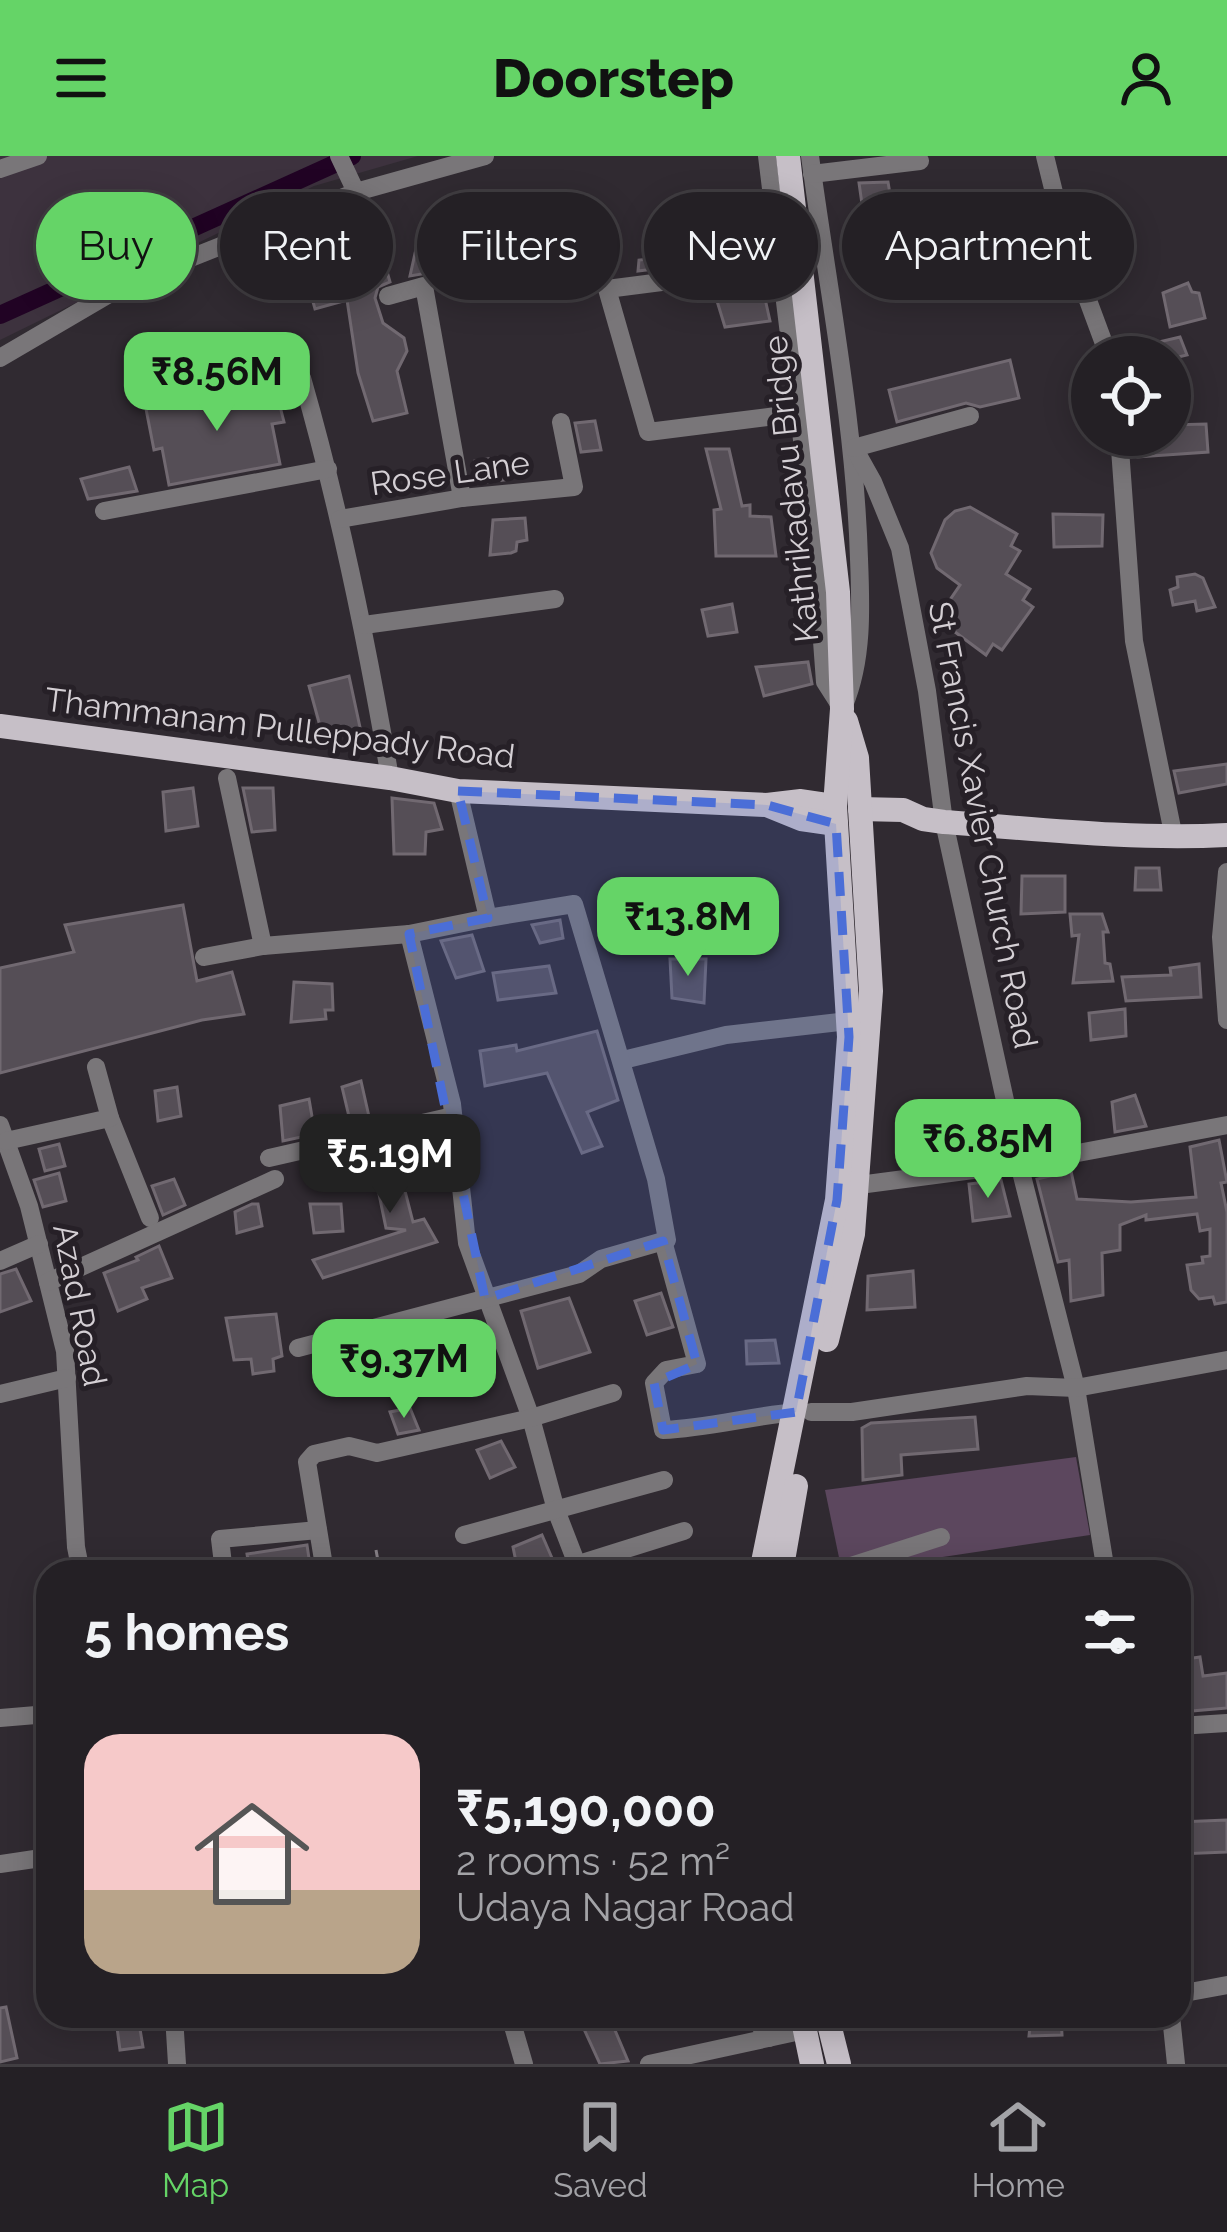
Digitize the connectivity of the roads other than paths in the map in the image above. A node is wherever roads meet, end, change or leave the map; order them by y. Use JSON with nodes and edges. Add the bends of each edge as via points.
{"nodes":[{"id":1,"x":38,"y":156,"type":"edge"},
{"id":2,"x":339,"y":156,"type":"edge"},
{"id":3,"x":485,"y":156,"type":"edge"},
{"id":4,"x":767,"y":156,"type":"edge"},
{"id":5,"x":788,"y":156,"type":"edge"},
{"id":6,"x":1045,"y":156,"type":"edge"},
{"id":7,"x":920,"y":161,"type":"dead end"},
{"id":8,"x":811,"y":165,"type":"edge"},
{"id":9,"x":0,"y":169,"type":"edge"},
{"id":10,"x":353,"y":185,"type":"junction"},
{"id":11,"x":771,"y":192,"type":"edge"},
{"id":12,"x":644,"y":285,"type":"edge"},
{"id":13,"x":393,"y":295,"type":"edge"},
{"id":14,"x":784,"y":300,"type":"edge"},
{"id":15,"x":1101,"y":336,"type":"edge"},
{"id":16,"x":0,"y":358,"type":"edge"},
{"id":17,"x":302,"y":378,"type":"dead end"},
{"id":18,"x":844,"y":394,"type":"junction"},
{"id":19,"x":799,"y":407,"type":"junction"},
{"id":20,"x":970,"y":416,"type":"dead end"},
{"id":21,"x":561,"y":422,"type":"dead end"},
{"id":22,"x":854,"y":448,"type":"junction"},
{"id":23,"x":1121,"y":456,"type":"edge"},
{"id":24,"x":328,"y":469,"type":"junction"},
{"id":25,"x":462,"y":499,"type":"junction"},
{"id":26,"x":104,"y":511,"type":"dead end"},
{"id":27,"x":340,"y":519,"type":"junction"},
{"id":28,"x":556,"y":599,"type":"dead end"},
{"id":29,"x":364,"y":625,"type":"junction"},
{"id":30,"x":842,"y":709,"type":"junction"},
{"id":31,"x":0,"y":726,"type":"edge"},
{"id":32,"x":227,"y":778,"type":"dead end"},
{"id":33,"x":390,"y":778,"type":"junction"},
{"id":34,"x":458,"y":791,"type":"junction"},
{"id":35,"x":848,"y":816,"type":"junction"},
{"id":36,"x":934,"y":820,"type":"junction"},
{"id":37,"x":1227,"y":835,"type":"edge"},
{"id":38,"x":1174,"y":838,"type":"junction"},
{"id":39,"x":1227,"y":872,"type":"edge"},
{"id":40,"x":488,"y":918,"type":"junction"},
{"id":41,"x":409,"y":934,"type":"junction"},
{"id":42,"x":263,"y":946,"type":"junction"},
{"id":43,"x":203,"y":957,"type":"dead end"},
{"id":44,"x":1227,"y":1020,"type":"edge"},
{"id":45,"x":848,"y":1021,"type":"junction"},
{"id":46,"x":623,"y":1060,"type":"junction"},
{"id":47,"x":96,"y":1067,"type":"dead end"},
{"id":48,"x":453,"y":1116,"type":"junction"},
{"id":49,"x":110,"y":1118,"type":"junction"},
{"id":50,"x":1227,"y":1124,"type":"edge"},
{"id":51,"x":3,"y":1133,"type":"edge"},
{"id":52,"x":269,"y":1158,"type":"dead end"},
{"id":53,"x":1019,"y":1164,"type":"junction"},
{"id":54,"x":275,"y":1179,"type":"dead end"},
{"id":55,"x":21,"y":1182,"type":"junction"},
{"id":56,"x":859,"y":1185,"type":"junction"},
{"id":57,"x":0,"y":1190,"type":"edge"},
{"id":58,"x":150,"y":1218,"type":"dead end"},
{"id":59,"x":663,"y":1241,"type":"junction"},
{"id":60,"x":38,"y":1244,"type":"junction"},
{"id":61,"x":0,"y":1261,"type":"edge"},
{"id":62,"x":48,"y":1282,"type":"junction"},
{"id":63,"x":485,"y":1299,"type":"junction"},
{"id":64,"x":298,"y":1348,"type":"dead end"},
{"id":65,"x":1227,"y":1360,"type":"edge"},
{"id":66,"x":67,"y":1378,"type":"junction"},
{"id":67,"x":1076,"y":1388,"type":"junction"},
{"id":68,"x":0,"y":1394,"type":"edge"},
{"id":69,"x":613,"y":1394,"type":"dead end"},
{"id":70,"x":803,"y":1412,"type":"junction"},
{"id":71,"x":531,"y":1418,"type":"junction"},
{"id":72,"x":664,"y":1480,"type":"dead end"},
{"id":73,"x":556,"y":1510,"type":"junction"},
{"id":74,"x":318,"y":1529,"type":"junction"},
{"id":75,"x":684,"y":1531,"type":"dead end"},
{"id":76,"x":464,"y":1535,"type":"dead end"},
{"id":77,"x":941,"y":1538,"type":"dead end"},
{"id":78,"x":79,"y":1560,"type":"edge"},
{"id":79,"x":223,"y":1560,"type":"edge"},
{"id":80,"x":323,"y":1560,"type":"edge"},
{"id":81,"x":576,"y":1560,"type":"edge"},
{"id":82,"x":602,"y":1560,"type":"edge"},
{"id":83,"x":764,"y":1560,"type":"edge"},
{"id":84,"x":783,"y":1560,"type":"edge"},
{"id":85,"x":870,"y":1560,"type":"edge"},
{"id":86,"x":1104,"y":1560,"type":"edge"},
{"id":87,"x":36,"y":1715,"type":"edge"},
{"id":88,"x":0,"y":1718,"type":"edge"},
{"id":89,"x":1227,"y":1723,"type":"edge"},
{"id":90,"x":1191,"y":1725,"type":"edge"},
{"id":91,"x":36,"y":1859,"type":"edge"},
{"id":92,"x":0,"y":1864,"type":"edge"},
{"id":93,"x":1227,"y":1985,"type":"edge"},
{"id":94,"x":1191,"y":1992,"type":"edge"},
{"id":95,"x":175,"y":2028,"type":"edge"},
{"id":96,"x":514,"y":2028,"type":"edge"},
{"id":97,"x":762,"y":2028,"type":"edge"},
{"id":98,"x":793,"y":2028,"type":"edge"},
{"id":99,"x":805,"y":2028,"type":"edge"},
{"id":100,"x":830,"y":2028,"type":"edge"},
{"id":101,"x":1172,"y":2028,"type":"edge"},
{"id":102,"x":770,"y":2038,"type":"junction"},
{"id":103,"x":177,"y":2064,"type":"edge"},
{"id":104,"x":524,"y":2064,"type":"edge"},
{"id":105,"x":649,"y":2064,"type":"edge"},
{"id":106,"x":812,"y":2064,"type":"edge"},
{"id":107,"x":838,"y":2064,"type":"edge"},
{"id":108,"x":1176,"y":2064,"type":"edge"}],
"edges":[{"from":1,"to":9,"type":"street"},
{"from":2,"to":10,"type":"street"},
{"from":3,"to":10,"type":"street"},
{"from":4,"to":11,"type":"street"},
{"from":5,"to":30,"type":"main road","name":"Kathrikadavu Bridge","via":[[838,592]]},
{"from":6,"to":15,"type":"street"},
{"from":7,"to":8,"type":"street"},
{"from":8,"to":18,"type":"street"},
{"from":10,"to":16,"type":"street","via":[[128,283]]},
{"from":12,"to":19,"type":"street","via":[[607,290],[648,432]]},
{"from":13,"to":25,"type":"street","via":[[424,286]]},
{"from":14,"to":19,"type":"street"},
{"from":17,"to":24,"type":"street"},
{"from":18,"to":19,"type":"street"},
{"from":18,"to":22,"type":"street"},
{"from":19,"to":30,"type":"street","via":[[825,682]]},
{"from":20,"to":22,"type":"street"},
{"from":21,"to":25,"type":"street","name":"Rose Lane","via":[[574,487]]},
{"from":22,"to":30,"type":"street","via":[[861,604],[854,682]]},
{"from":22,"to":36,"type":"street","name":"St Francis Xavier Church Road","via":[[900,548],[927,691]]},
{"from":23,"to":38,"type":"street","via":[[1134,640]]},
{"from":24,"to":26,"type":"street"},
{"from":24,"to":27,"type":"street"},
{"from":25,"to":27,"type":"street","name":"Rose Lane"},
{"from":27,"to":29,"type":"street"},
{"from":28,"to":29,"type":"street"},
{"from":29,"to":33,"type":"street"},
{"from":30,"to":35,"type":"main road","name":"Kathrikadavu Bridge"},
{"from":31,"to":33,"type":"main road","name":"Thammanam Pulleppady Road"},
{"from":32,"to":42,"type":"street"},
{"from":33,"to":34,"type":"main road","name":"Thammanam Pulleppady Road"},
{"from":34,"to":35,"type":"main road","name":"Thammanam Pulleppady Road","via":[[767,805],[801,819]]},
{"from":34,"to":40,"type":"street"},
{"from":35,"to":36,"type":"main road","name":"Thammanam Pulleppady Road"},
{"from":35,"to":45,"type":"main road"},
{"from":35,"to":56,"type":"main road","via":[[871,991]]},
{"from":36,"to":38,"type":"main road","name":"Thammanam Pulleppady Road"},
{"from":36,"to":53,"type":"street","name":"St Francis Xavier Church Road"},
{"from":37,"to":38,"type":"main road","name":"Thammanam Pulleppady Road"},
{"from":39,"to":44,"type":"street"},
{"from":40,"to":41,"type":"street"},
{"from":40,"to":46,"type":"street","via":[[574,904]]},
{"from":41,"to":42,"type":"street"},
{"from":41,"to":48,"type":"street"},
{"from":42,"to":43,"type":"street"},
{"from":45,"to":46,"type":"street","via":[[726,1035]]},
{"from":45,"to":70,"type":"main road","via":[[837,1200]]},
{"from":46,"to":59,"type":"street","via":[[656,1179]]},
{"from":47,"to":49,"type":"street"},
{"from":48,"to":52,"type":"street"},
{"from":48,"to":63,"type":"street","via":[[467,1243]]},
{"from":49,"to":51,"type":"street"},
{"from":49,"to":58,"type":"street"},
{"from":50,"to":53,"type":"street"},
{"from":51,"to":55,"type":"street","name":"Azad Road"},
{"from":53,"to":56,"type":"street"},
{"from":53,"to":67,"type":"street","name":"St Francis Xavier Church Road"},
{"from":54,"to":62,"type":"street"},
{"from":55,"to":57,"type":"street"},
{"from":55,"to":60,"type":"street","name":"Azad Road"},
{"from":56,"to":70,"type":"main road"},
{"from":59,"to":63,"type":"street"},
{"from":59,"to":70,"type":"street","via":[[697,1364],[666,1370],[654,1384],[663,1430]]},
{"from":60,"to":61,"type":"street"},
{"from":60,"to":62,"type":"street","name":"Azad Road"},
{"from":62,"to":66,"type":"street","name":"Azad Road"},
{"from":63,"to":64,"type":"street"},
{"from":63,"to":71,"type":"street"},
{"from":65,"to":67,"type":"street"},
{"from":66,"to":68,"type":"street"},
{"from":66,"to":78,"type":"street","name":"Azad Road"},
{"from":67,"to":70,"type":"street","via":[[1027,1386]]},
{"from":67,"to":86,"type":"street","name":"St Francis Xavier Church Road"},
{"from":69,"to":71,"type":"street"},
{"from":70,"to":83,"type":"main road"},
{"from":70,"to":84,"type":"main road"},
{"from":71,"to":73,"type":"street"},
{"from":71,"to":74,"type":"street","via":[[377,1453],[349,1446],[314,1454],[308,1462]]},
{"from":72,"to":73,"type":"street"},
{"from":73,"to":76,"type":"street"},
{"from":73,"to":81,"type":"street"},
{"from":74,"to":79,"type":"street","via":[[220,1539]]},
{"from":74,"to":80,"type":"street"},
{"from":75,"to":82,"type":"street"},
{"from":77,"to":85,"type":"street"},
{"from":87,"to":88,"type":"street"},
{"from":89,"to":90,"type":"street"},
{"from":91,"to":92,"type":"street"},
{"from":93,"to":94,"type":"street"},
{"from":95,"to":103,"type":"street"},
{"from":96,"to":104,"type":"street"},
{"from":97,"to":102,"type":"street"},
{"from":98,"to":102,"type":"street"},
{"from":99,"to":106,"type":"main road"},
{"from":100,"to":107,"type":"main road"},
{"from":101,"to":108,"type":"street"},
{"from":102,"to":105,"type":"street"}]}
